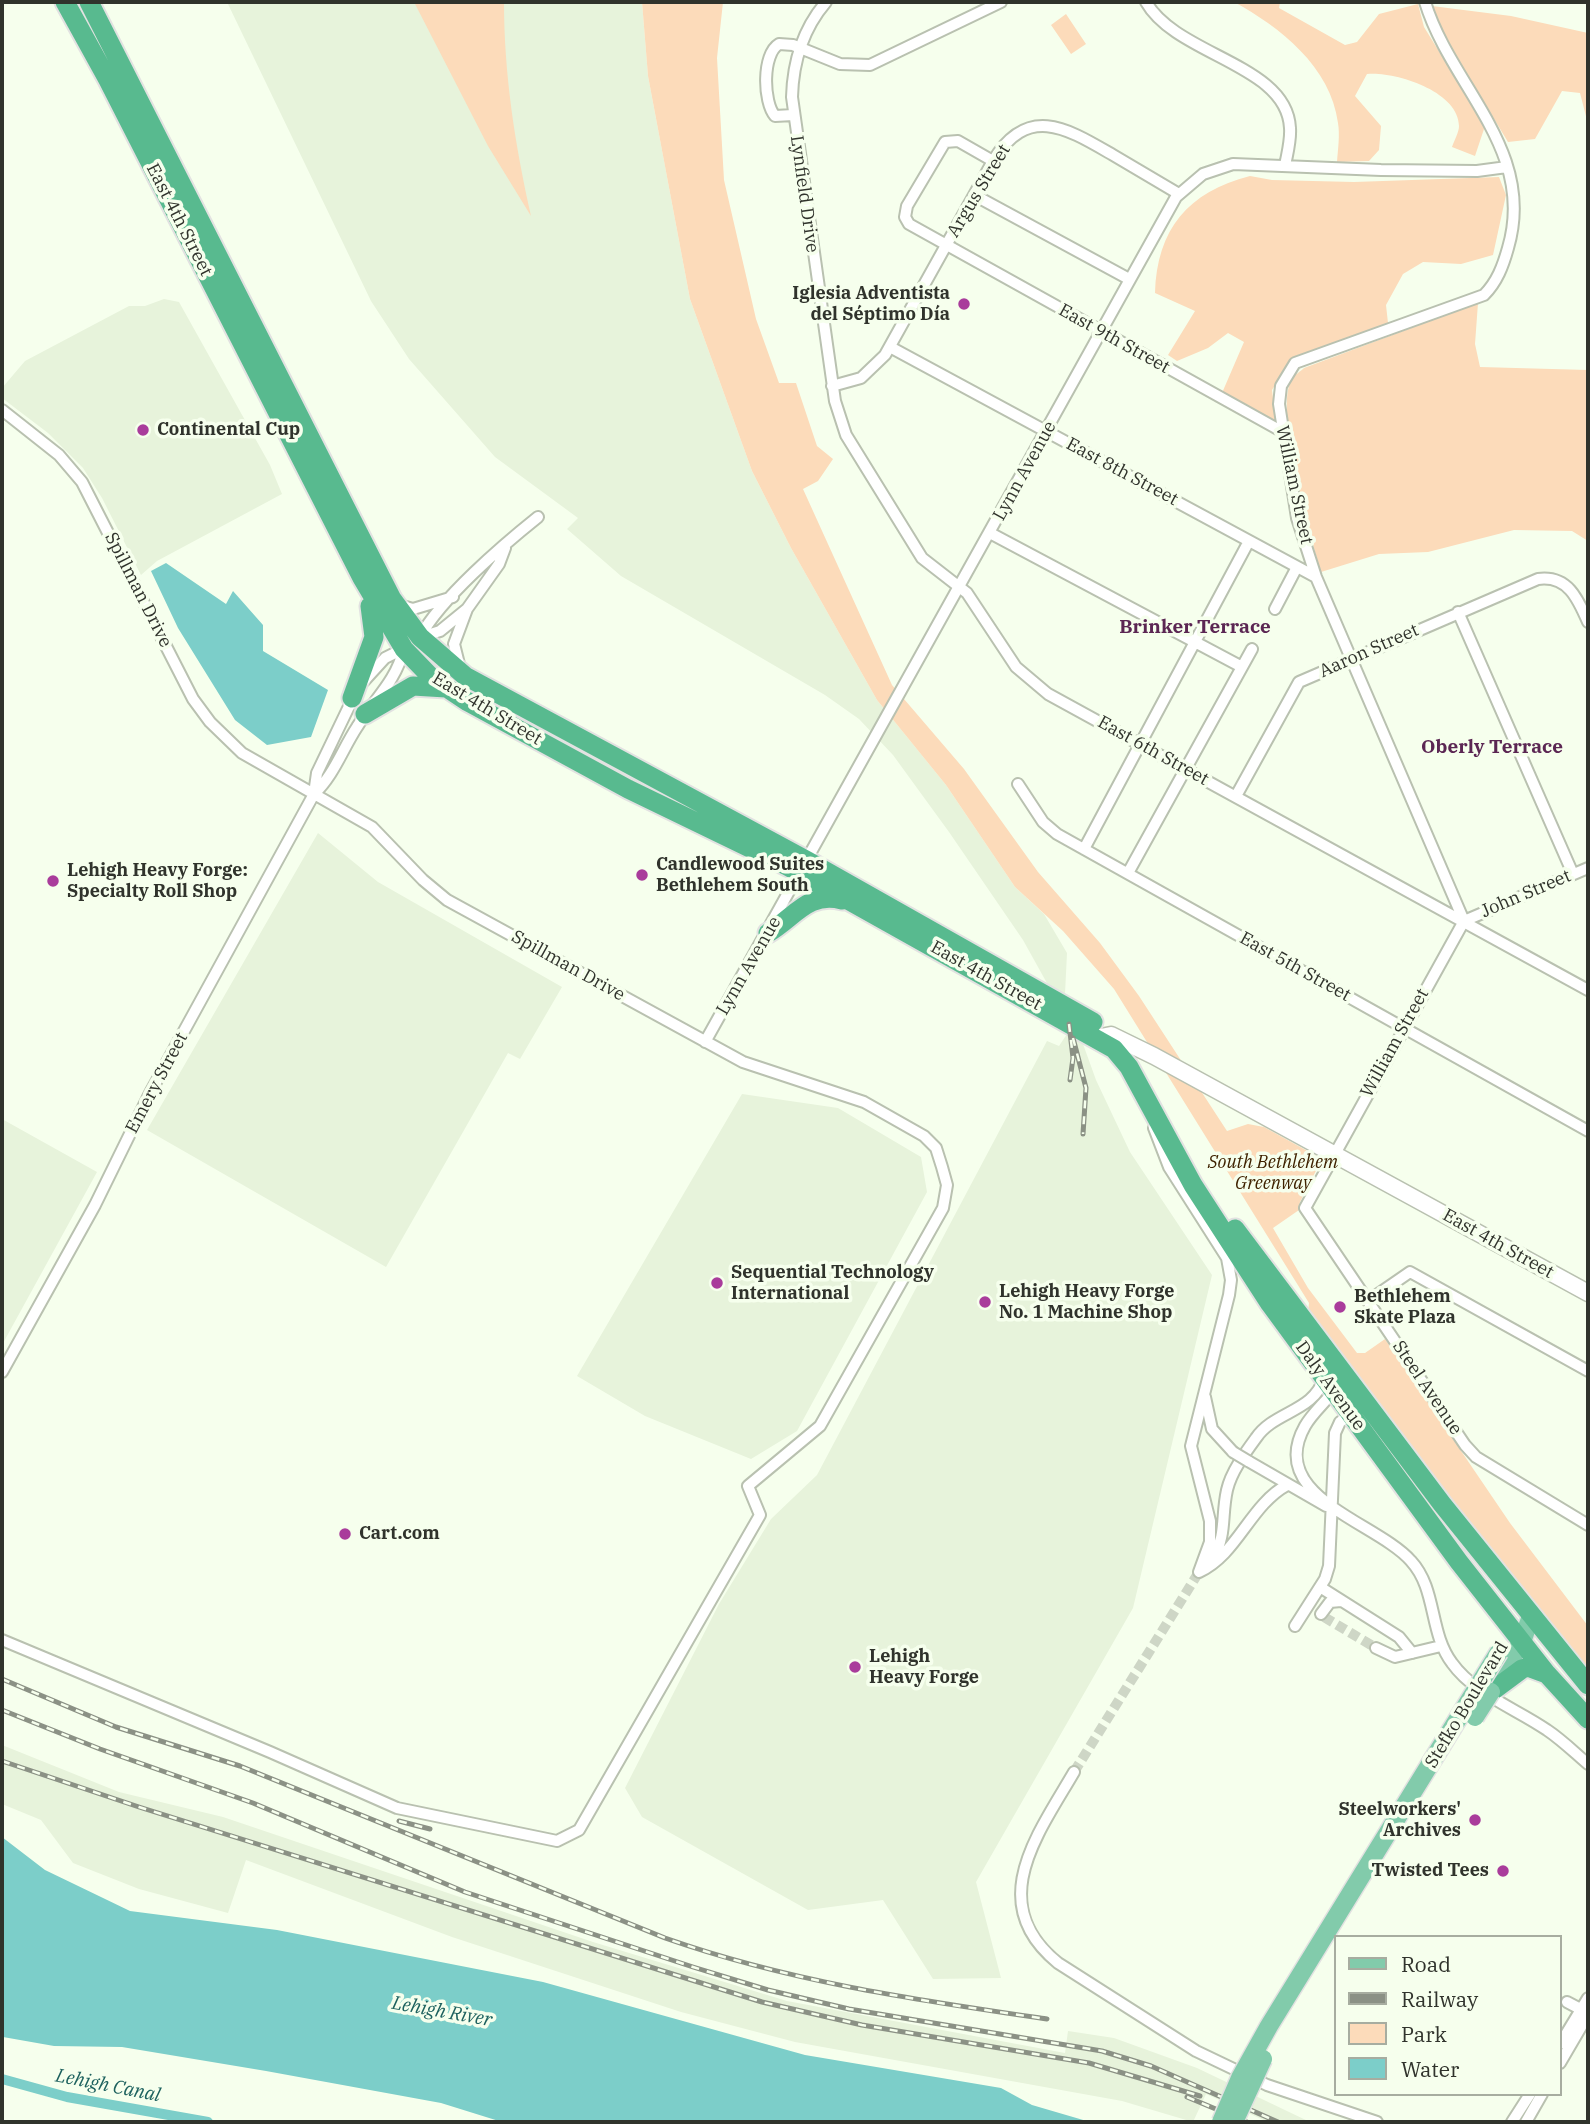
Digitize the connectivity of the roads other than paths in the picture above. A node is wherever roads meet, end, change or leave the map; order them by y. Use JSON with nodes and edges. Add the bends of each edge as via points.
{"nodes":[{"id":1,"x":65,"y":2,"type":"edge"},
{"id":2,"x":89,"y":2,"type":"edge"},
{"id":3,"x":826,"y":2,"type":"edge"},
{"id":4,"x":1001,"y":2,"type":"edge"},
{"id":5,"x":1146,"y":2,"type":"edge"},
{"id":6,"x":1425,"y":2,"type":"edge"},
{"id":7,"x":800,"y":47,"type":"junction"},
{"id":8,"x":793,"y":115,"type":"junction"},
{"id":9,"x":993,"y":161,"type":"junction"},
{"id":10,"x":1285,"y":166,"type":"junction"},
{"id":11,"x":1507,"y":167,"type":"junction"},
{"id":12,"x":1179,"y":194,"type":"junction"},
{"id":13,"x":974,"y":195,"type":"junction"},
{"id":14,"x":946,"y":246,"type":"junction"},
{"id":15,"x":1129,"y":279,"type":"junction"},
{"id":16,"x":1101,"y":332,"type":"junction"},
{"id":17,"x":890,"y":347,"type":"junction"},
{"id":18,"x":833,"y":389,"type":"junction"},
{"id":19,"x":2,"y":410,"type":"edge"},
{"id":20,"x":1046,"y":431,"type":"junction"},
{"id":21,"x":1283,"y":432,"type":"junction"},
{"id":22,"x":538,"y":517,"type":"dead end"},
{"id":23,"x":990,"y":533,"type":"junction"},
{"id":24,"x":1250,"y":541,"type":"junction"},
{"id":25,"x":505,"y":548,"type":"junction"},
{"id":26,"x":1297,"y":566,"type":"junction"},
{"id":27,"x":1316,"y":577,"type":"junction"},
{"id":28,"x":362,"y":578,"type":"junction"},
{"id":29,"x":961,"y":587,"type":"junction"},
{"id":30,"x":453,"y":597,"type":"junction"},
{"id":31,"x":392,"y":599,"type":"junction"},
{"id":32,"x":467,"y":608,"type":"junction"},
{"id":33,"x":1275,"y":609,"type":"dead end"},
{"id":34,"x":1458,"y":612,"type":"junction"},
{"id":35,"x":1588,"y":622,"type":"edge"},
{"id":36,"x":1195,"y":642,"type":"junction"},
{"id":37,"x":412,"y":643,"type":"junction"},
{"id":38,"x":1252,"y":649,"type":"dead end"},
{"id":39,"x":1351,"y":659,"type":"junction"},
{"id":40,"x":1242,"y":667,"type":"junction"},
{"id":41,"x":465,"y":676,"type":"junction"},
{"id":42,"x":447,"y":689,"type":"junction"},
{"id":43,"x":352,"y":698,"type":"junction"},
{"id":44,"x":365,"y":715,"type":"junction"},
{"id":45,"x":1140,"y":744,"type":"junction"},
{"id":46,"x":1186,"y":769,"type":"junction"},
{"id":47,"x":1018,"y":784,"type":"dead end"},
{"id":48,"x":314,"y":794,"type":"junction"},
{"id":49,"x":1236,"y":796,"type":"junction"},
{"id":50,"x":1084,"y":849,"type":"junction"},
{"id":51,"x":805,"y":868,"type":"junction"},
{"id":52,"x":1588,"y":868,"type":"edge"},
{"id":53,"x":1128,"y":873,"type":"junction"},
{"id":54,"x":1573,"y":874,"type":"junction"},
{"id":55,"x":855,"y":903,"type":"junction"},
{"id":56,"x":1464,"y":921,"type":"junction"},
{"id":57,"x":768,"y":933,"type":"junction"},
{"id":58,"x":1588,"y":990,"type":"edge"},
{"id":59,"x":1064,"y":1012,"type":"junction"},
{"id":60,"x":1404,"y":1028,"type":"junction"},
{"id":61,"x":1104,"y":1037,"type":"junction"},
{"id":62,"x":705,"y":1042,"type":"junction"},
{"id":63,"x":1142,"y":1092,"type":"junction"},
{"id":64,"x":1588,"y":1131,"type":"edge"},
{"id":65,"x":1333,"y":1153,"type":"junction"},
{"id":66,"x":1588,"y":1293,"type":"edge"},
{"id":67,"x":1368,"y":1301,"type":"junction"},
{"id":68,"x":1588,"y":1371,"type":"edge"},
{"id":69,"x":2,"y":1372,"type":"edge"},
{"id":70,"x":1333,"y":1379,"type":"junction"},
{"id":71,"x":1207,"y":1384,"type":"junction"},
{"id":72,"x":1351,"y":1414,"type":"junction"},
{"id":73,"x":1377,"y":1419,"type":"junction"},
{"id":74,"x":1287,"y":1485,"type":"junction"},
{"id":75,"x":1332,"y":1508,"type":"junction"},
{"id":76,"x":1588,"y":1525,"type":"edge"},
{"id":77,"x":1202,"y":1568,"type":"junction"},
{"id":78,"x":1320,"y":1587,"type":"junction"},
{"id":79,"x":1342,"y":1601,"type":"junction"},
{"id":80,"x":1308,"y":1607,"type":"junction"},
{"id":81,"x":1323,"y":1616,"type":"junction"},
{"id":82,"x":1531,"y":1616,"type":"junction"},
{"id":83,"x":1517,"y":1636,"type":"junction"},
{"id":84,"x":2,"y":1640,"type":"edge"},
{"id":85,"x":1441,"y":1646,"type":"junction"},
{"id":86,"x":1376,"y":1648,"type":"tunnel mouth"},
{"id":87,"x":1412,"y":1653,"type":"junction"},
{"id":88,"x":1511,"y":1660,"type":"junction"},
{"id":89,"x":1547,"y":1674,"type":"junction"},
{"id":90,"x":1588,"y":1685,"type":"edge"},
{"id":91,"x":1491,"y":1692,"type":"joint"},
{"id":92,"x":1588,"y":1719,"type":"edge"},
{"id":93,"x":1588,"y":1764,"type":"edge"},
{"id":94,"x":1074,"y":1772,"type":"tunnel mouth"},
{"id":95,"x":1339,"y":1935,"type":"edge"},
{"id":96,"x":1334,"y":1943,"type":"edge"},
{"id":97,"x":1588,"y":1998,"type":"edge"},
{"id":98,"x":1567,"y":2002,"type":"dead end"},
{"id":99,"x":1586,"y":2012,"type":"edge"},
{"id":100,"x":1562,"y":2042,"type":"edge"},
{"id":101,"x":1562,"y":2059,"type":"edge"},
{"id":102,"x":1529,"y":2096,"type":"edge"},
{"id":103,"x":1541,"y":2096,"type":"edge"},
{"id":104,"x":1221,"y":2122,"type":"edge"},
{"id":105,"x":1234,"y":2122,"type":"edge"},
{"id":106,"x":1377,"y":2122,"type":"edge"},
{"id":107,"x":1512,"y":2122,"type":"edge"},
{"id":108,"x":1526,"y":2122,"type":"edge"}],
"edges":[{"from":1,"to":28,"type":"highway","name":"East 4th Street"},
{"from":2,"to":31,"type":"highway","name":"East 4th Street"},
{"from":3,"to":7,"type":"street","name":"Lynfield Drive"},
{"from":4,"to":7,"type":"street","via":[[870,65],[840,64]]},
{"from":5,"to":10,"type":"street","via":[[1173,33],[1277,94],[1290,128]]},
{"from":6,"to":11,"type":"street","name":"William Street"},
{"from":7,"to":8,"type":"street","name":"Lynfield Drive","via":[[793,77]]},
{"from":7,"to":8,"type":"street","via":[[779,44],[768,60],[771,110],[775,116]]},
{"from":8,"to":18,"type":"street","name":"Lynfield Drive"},
{"from":9,"to":12,"type":"street","name":"Argus Street","via":[[1004,144],[1024,130],[1040,125],[1058,127]]},
{"from":9,"to":13,"type":"street","name":"Argus Street"},
{"from":9,"to":14,"type":"street","name":"East 9th Street","via":[[958,141],[945,142],[909,202],[905,213],[909,224]]},
{"from":10,"to":11,"type":"street","name":"Lynn Avenue","via":[[1477,171]]},
{"from":10,"to":12,"type":"street","name":"Lynn Avenue","via":[[1224,165],[1203,174]]},
{"from":11,"to":21,"type":"street","name":"William Street","via":[[1516,216],[1493,285],[1484,295],[1295,363],[1281,386]]},
{"from":12,"to":15,"type":"street","name":"Lynn Avenue"},
{"from":13,"to":14,"type":"street","name":"Argus Street"},
{"from":13,"to":15,"type":"street"},
{"from":14,"to":16,"type":"street","name":"East 9th Street"},
{"from":14,"to":17,"type":"street","name":"Argus Street"},
{"from":15,"to":16,"type":"street","name":"Lynn Avenue"},
{"from":16,"to":20,"type":"street","name":"Lynn Avenue"},
{"from":16,"to":21,"type":"street","name":"East 9th Street"},
{"from":17,"to":18,"type":"street","name":"Argus Street","via":[[863,377]]},
{"from":17,"to":20,"type":"street","name":"East 8th Street"},
{"from":18,"to":29,"type":"street","name":"East 6th Street","via":[[846,435],[914,547]]},
{"from":19,"to":48,"type":"street","name":"Spillman Drive","via":[[59,455],[82,482],[193,699],[206,716],[242,753]]},
{"from":20,"to":23,"type":"street","name":"Lynn Avenue"},
{"from":20,"to":24,"type":"street","name":"East 8th Street"},
{"from":21,"to":27,"type":"street","name":"William Street","via":[[1297,518]]},
{"from":22,"to":25,"type":"street","name":"Emery Street"},
{"from":23,"to":29,"type":"street","name":"Lynn Avenue"},
{"from":23,"to":36,"type":"street"},
{"from":24,"to":26,"type":"street","name":"East 8th Street"},
{"from":24,"to":36,"type":"street"},
{"from":25,"to":30,"type":"street","name":"Emery Street"},
{"from":25,"to":32,"type":"street","name":"Emery Street"},
{"from":26,"to":27,"type":"street","name":"East 8th Street"},
{"from":26,"to":33,"type":"street"},
{"from":27,"to":39,"type":"street","name":"William Street"},
{"from":28,"to":37,"type":"highway","name":"East 4th Street","via":[[386,623]]},
{"from":28,"to":43,"type":"highway","via":[[374,637]]},
{"from":29,"to":45,"type":"street","name":"East 6th Street","via":[[1024,675],[1048,694]]},
{"from":29,"to":51,"type":"street","name":"Lynn Avenue"},
{"from":30,"to":31,"type":"street","via":[[413,609]]},
{"from":30,"to":37,"type":"street","name":"Emery Street"},
{"from":31,"to":37,"type":"highway","name":"East 4th Street"},
{"from":32,"to":37,"type":"street","name":"Emery Street","via":[[440,631]]},
{"from":32,"to":41,"type":"street","via":[[454,652]]},
{"from":34,"to":35,"type":"street","name":"Aaron Street","via":[[1545,578],[1561,582],[1574,593]]},
{"from":34,"to":39,"type":"street","name":"Aaron Street"},
{"from":34,"to":54,"type":"street"},
{"from":36,"to":40,"type":"street"},
{"from":36,"to":45,"type":"street"},
{"from":37,"to":41,"type":"highway","name":"East 4th Street"},
{"from":37,"to":42,"type":"highway","name":"East 4th Street"},
{"from":37,"to":43,"type":"street","name":"Emery Street","via":[[385,658]]},
{"from":37,"to":44,"type":"street","name":"Emery Street","via":[[397,673]]},
{"from":38,"to":40,"type":"street"},
{"from":39,"to":49,"type":"street","name":"Aaron Street","via":[[1299,682]]},
{"from":39,"to":56,"type":"street","name":"William Street"},
{"from":40,"to":46,"type":"street"},
{"from":41,"to":51,"type":"highway","name":"East 4th Street"},
{"from":42,"to":44,"type":"highway","via":[[412,686]]},
{"from":42,"to":51,"type":"highway","name":"East 4th Street","via":[[628,789]]},
{"from":43,"to":48,"type":"street","name":"Emery Street","via":[[317,773]]},
{"from":44,"to":48,"type":"street","name":"Emery Street","via":[[330,779]]},
{"from":45,"to":46,"type":"street","name":"East 6th Street"},
{"from":45,"to":50,"type":"street"},
{"from":46,"to":49,"type":"street","name":"East 6th Street"},
{"from":46,"to":53,"type":"street"},
{"from":47,"to":50,"type":"street","name":"East 5th Street","via":[[1046,825]]},
{"from":48,"to":62,"type":"street","name":"Spillman Drive","via":[[372,827],[447,900]]},
{"from":48,"to":69,"type":"street","name":"Emery Street"},
{"from":49,"to":56,"type":"street","name":"East 6th Street"},
{"from":50,"to":53,"type":"street","name":"East 5th Street"},
{"from":51,"to":55,"type":"highway","name":"East 4th Street"},
{"from":51,"to":57,"type":"street","name":"Lynn Avenue"},
{"from":51,"to":59,"type":"highway","name":"East 4th Street","via":[[1049,996]]},
{"from":52,"to":54,"type":"street","name":"John Street"},
{"from":53,"to":60,"type":"street","name":"East 5th Street"},
{"from":54,"to":56,"type":"street","name":"John Street"},
{"from":55,"to":57,"type":"highway","via":[[817,898]]},
{"from":55,"to":59,"type":"highway","name":"East 4th Street"},
{"from":56,"to":58,"type":"street","name":"East 6th Street"},
{"from":56,"to":60,"type":"street","name":"William Street"},
{"from":57,"to":62,"type":"street","name":"Lynn Avenue"},
{"from":59,"to":61,"type":"highway","name":"East 4th Street"},
{"from":59,"to":61,"type":"highway","name":"East 4th Street","via":[[1078,1028]]},
{"from":60,"to":64,"type":"street","name":"East 5th Street"},
{"from":60,"to":65,"type":"street","name":"William Street"},
{"from":61,"to":63,"type":"highway","name":"Daly Avenue"},
{"from":61,"to":65,"type":"main road","name":"East 4th Street","via":[[1154,1056]]},
{"from":61,"to":70,"type":"highway","name":"Daly Avenue","via":[[1135,1060],[1242,1240],[1321,1343]]},
{"from":62,"to":84,"type":"street","name":"Spillman Drive","via":[[743,1062],[864,1102],[893,1117],[936,1149],[947,1185],[943,1208],[820,1426],[748,1486],[760,1515],[579,1830],[557,1841],[397,1808]]},
{"from":63,"to":70,"type":"highway","name":"Daly Avenue","via":[[1212,1216]]},
{"from":63,"to":71,"type":"street","via":[[1169,1167],[1229,1264],[1229,1295]]},
{"from":65,"to":66,"type":"main road","name":"East 4th Street"},
{"from":65,"to":67,"type":"street","name":"Steel Avenue","via":[[1305,1208]]},
{"from":67,"to":68,"type":"street","via":[[1410,1272]]},
{"from":67,"to":76,"type":"street","name":"Steel Avenue","via":[[1476,1457]]},
{"from":70,"to":72,"type":"highway","name":"Daly Avenue"},
{"from":70,"to":73,"type":"highway","name":"Daly Avenue"},
{"from":70,"to":75,"type":"street","via":[[1306,1423],[1297,1450],[1306,1483]]},
{"from":70,"to":77,"type":"street","via":[[1312,1399],[1262,1430],[1233,1474],[1226,1495],[1223,1538]]},
{"from":71,"to":74,"type":"street","bridge":true,"via":[[1208,1417],[1218,1438]]},
{"from":71,"to":77,"type":"street","via":[[1191,1447],[1210,1521],[1210,1542]]},
{"from":72,"to":73,"type":"street","via":[[1365,1412]]},
{"from":72,"to":75,"type":"street","via":[[1335,1433]]},
{"from":72,"to":83,"type":"highway","name":"Daly Avenue"},
{"from":73,"to":82,"type":"highway","name":"Daly Avenue"},
{"from":74,"to":75,"type":"street"},
{"from":74,"to":77,"type":"street","via":[[1267,1500],[1218,1561]]},
{"from":75,"to":78,"type":"street","via":[[1329,1566]]},
{"from":75,"to":85,"type":"street","via":[[1392,1544],[1413,1563],[1424,1581]]},
{"from":78,"to":79,"type":"street"},
{"from":78,"to":80,"type":"street"},
{"from":79,"to":81,"type":"street","via":[[1330,1602]]},
{"from":79,"to":87,"type":"street","via":[[1399,1636]]},
{"from":80,"to":81,"type":"street"},
{"from":80,"to":81,"type":"street","via":[[1297,1623]]},
{"from":82,"to":83,"type":"main road","name":"Stefko Boulevard"},
{"from":82,"to":90,"type":"highway","name":"Daly Avenue"},
{"from":83,"to":88,"type":"main road","name":"Stefko Boulevard"},
{"from":83,"to":89,"type":"highway","name":"Daly Avenue"},
{"from":85,"to":87,"type":"street"},
{"from":85,"to":93,"type":"street","via":[[1466,1679],[1547,1730]]},
{"from":86,"to":87,"type":"street","via":[[1395,1657]]},
{"from":88,"to":89,"type":"highway"},
{"from":88,"to":91,"type":"highway"},
{"from":88,"to":104,"type":"main road","name":"Stefko Boulevard","bridge":true,"via":[[1269,2026]]},
{"from":89,"to":92,"type":"highway","name":"Daly Avenue"},
{"from":91,"to":95,"type":"main road","name":"Stefko Boulevard","bridge":true},
{"from":94,"to":106,"type":"street","via":[[1028,1851],[1021,1875],[1023,1913],[1040,1946],[1058,1963],[1196,2051],[1268,2085]]},
{"from":96,"to":105,"type":"main road","name":"Stefko Boulevard","bridge":true,"via":[[1260,2064]]},
{"from":97,"to":99,"type":"street"},
{"from":98,"to":99,"type":"street"},
{"from":99,"to":100,"type":"street"},
{"from":99,"to":101,"type":"street"},
{"from":102,"to":107,"type":"street"},
{"from":103,"to":108,"type":"street"}]}
